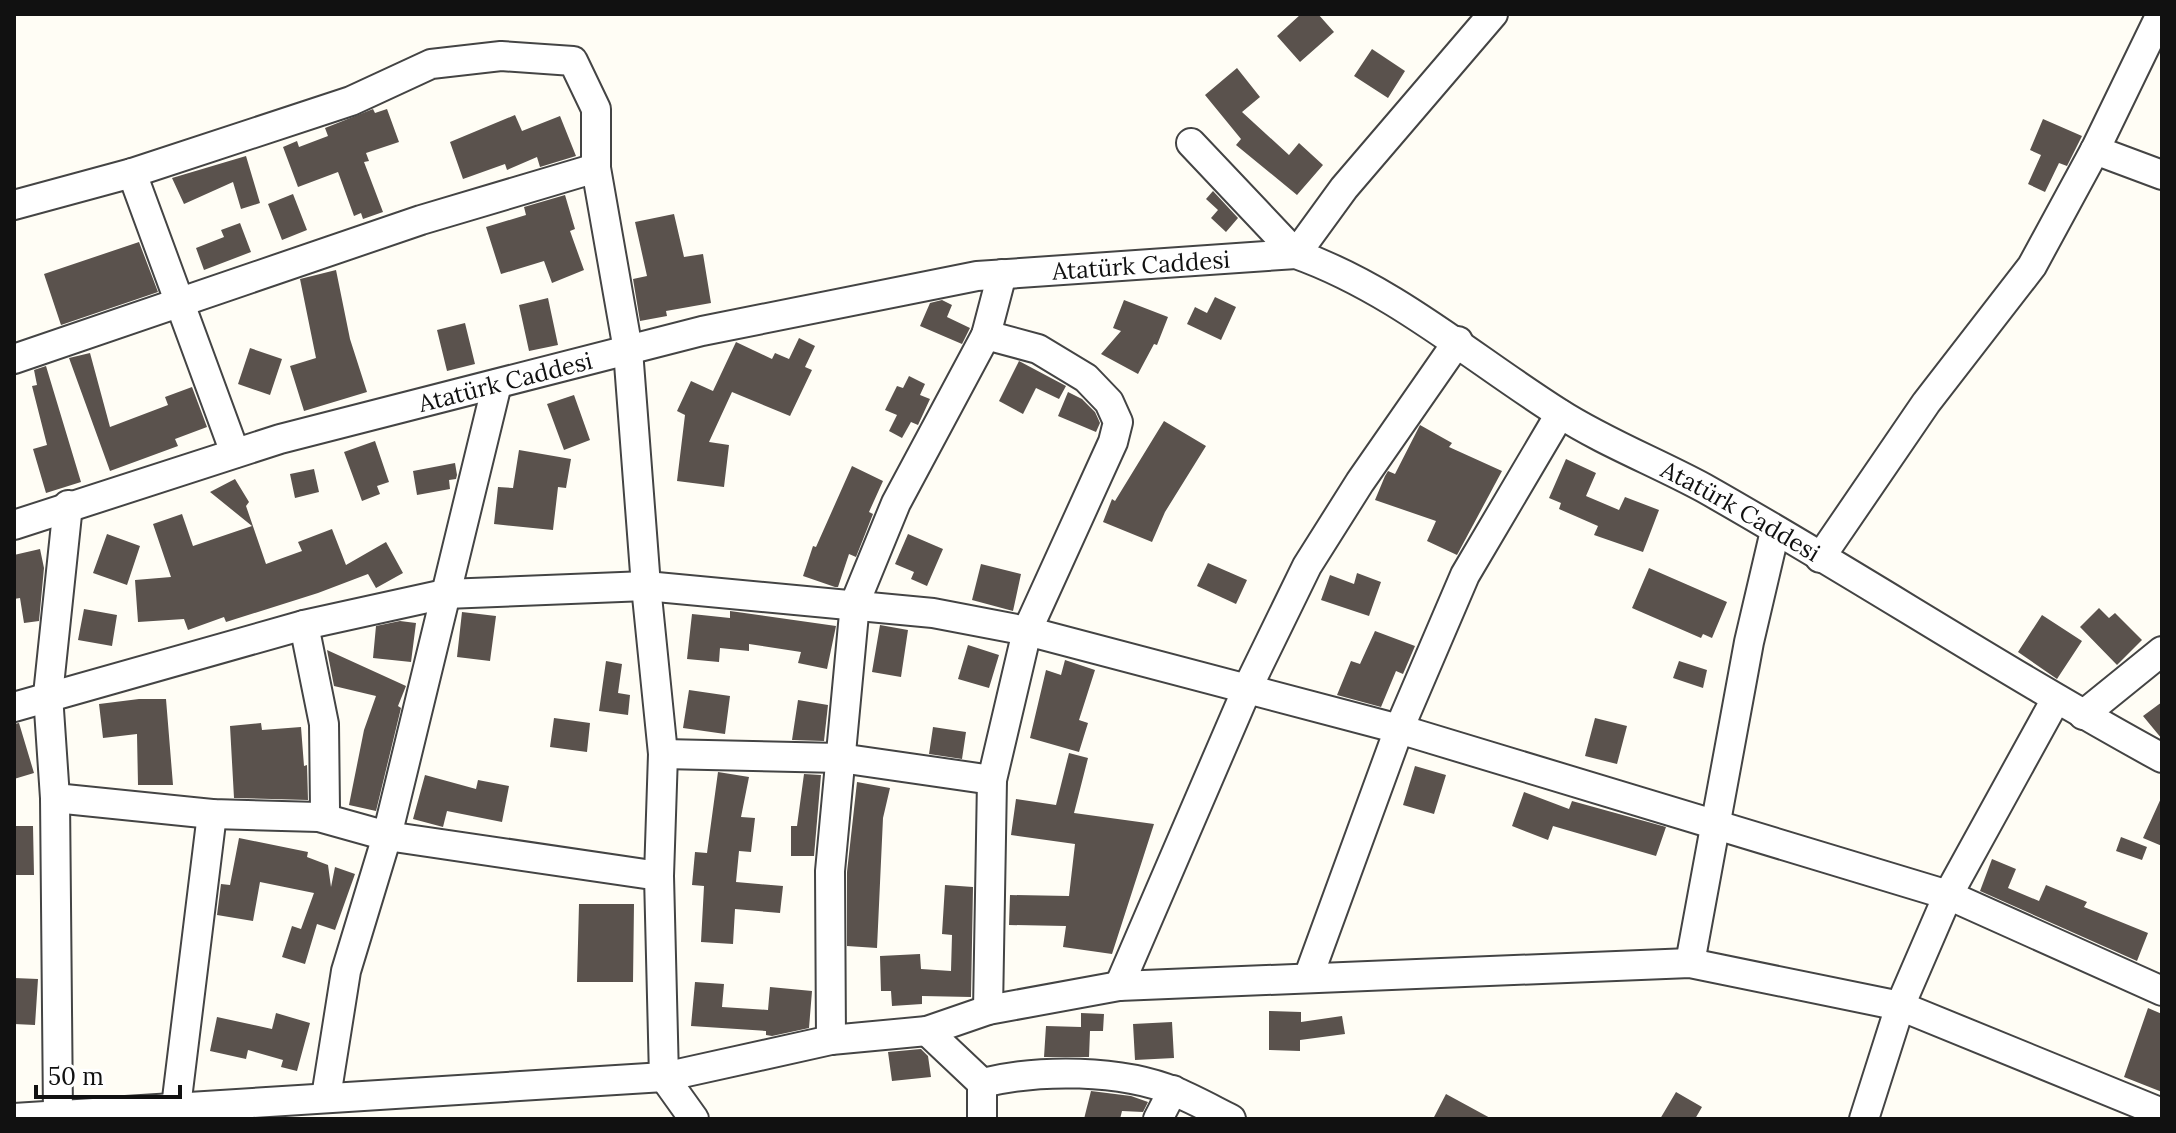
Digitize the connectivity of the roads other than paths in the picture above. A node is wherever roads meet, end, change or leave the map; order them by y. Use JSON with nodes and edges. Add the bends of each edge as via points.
{"nodes":[{"id":1,"x":1493,"y":14,"type":"edge"},
{"id":2,"x":2161,"y":14,"type":"edge"},
{"id":3,"x":1191,"y":143,"type":"dead end"},
{"id":4,"x":2095,"y":150,"type":"junction"},
{"id":5,"x":596,"y":168,"type":"junction"},
{"id":6,"x":132,"y":173,"type":"junction"},
{"id":7,"x":2162,"y":175,"type":"edge"},
{"id":8,"x":14,"y":205,"type":"edge"},
{"id":9,"x":1296,"y":254,"type":"junction"},
{"id":10,"x":1002,"y":274,"type":"junction"},
{"id":11,"x":179,"y":304,"type":"junction"},
{"id":12,"x":986,"y":335,"type":"junction"},
{"id":13,"x":1458,"y":341,"type":"junction"},
{"id":14,"x":628,"y":350,"type":"junction"},
{"id":15,"x":14,"y":359,"type":"edge"},
{"id":16,"x":497,"y":384,"type":"junction"},
{"id":17,"x":1560,"y":414,"type":"junction"},
{"id":18,"x":235,"y":453,"type":"junction"},
{"id":19,"x":68,"y":505,"type":"junction"},
{"id":20,"x":14,"y":525,"type":"edge"},
{"id":21,"x":1775,"y":531,"type":"junction"},
{"id":22,"x":1820,"y":558,"type":"junction"},
{"id":23,"x":646,"y":586,"type":"junction"},
{"id":24,"x":445,"y":594,"type":"junction"},
{"id":25,"x":855,"y":603,"type":"junction"},
{"id":26,"x":304,"y":625,"type":"junction"},
{"id":27,"x":1027,"y":631,"type":"junction"},
{"id":28,"x":2162,"y":651,"type":"edge"},
{"id":29,"x":1247,"y":689,"type":"junction"},
{"id":30,"x":48,"y":695,"type":"junction"},
{"id":31,"x":2056,"y":699,"type":"junction"},
{"id":32,"x":14,"y":707,"type":"edge"},
{"id":33,"x":2083,"y":715,"type":"junction"},
{"id":34,"x":1399,"y":729,"type":"junction"},
{"id":35,"x":663,"y":754,"type":"junction"},
{"id":36,"x":840,"y":758,"type":"junction"},
{"id":37,"x":2162,"y":758,"type":"edge"},
{"id":38,"x":992,"y":780,"type":"junction"},
{"id":39,"x":55,"y":798,"type":"junction"},
{"id":40,"x":212,"y":814,"type":"junction"},
{"id":41,"x":319,"y":817,"type":"junction"},
{"id":42,"x":1714,"y":824,"type":"junction"},
{"id":43,"x":387,"y":836,"type":"junction"},
{"id":44,"x":659,"y":876,"type":"junction"},
{"id":45,"x":1948,"y":895,"type":"junction"},
{"id":46,"x":1690,"y":963,"type":"junction"},
{"id":47,"x":1308,"y":978,"type":"junction"},
{"id":48,"x":1119,"y":986,"type":"junction"},
{"id":49,"x":2162,"y":991,"type":"edge"},
{"id":50,"x":1900,"y":1006,"type":"junction"},
{"id":51,"x":988,"y":1010,"type":"junction"},
{"id":52,"x":927,"y":1031,"type":"junction"},
{"id":53,"x":831,"y":1040,"type":"junction"},
{"id":54,"x":664,"y":1077,"type":"junction"},
{"id":55,"x":982,"y":1083,"type":"junction"},
{"id":56,"x":1173,"y":1090,"type":"junction"},
{"id":57,"x":326,"y":1097,"type":"junction"},
{"id":58,"x":176,"y":1107,"type":"junction"},
{"id":59,"x":2162,"y":1113,"type":"edge"},
{"id":60,"x":58,"y":1114,"type":"junction"},
{"id":61,"x":14,"y":1118,"type":"edge"},
{"id":62,"x":694,"y":1119,"type":"edge"},
{"id":63,"x":982,"y":1119,"type":"edge"},
{"id":64,"x":1158,"y":1119,"type":"edge"},
{"id":65,"x":1231,"y":1119,"type":"edge"},
{"id":66,"x":1864,"y":1119,"type":"edge"}],
"edges":[{"from":1,"to":9,"type":"street","via":[[1344,188]]},
{"from":2,"to":4,"type":"street"},
{"from":3,"to":9,"type":"street"},
{"from":4,"to":7,"type":"street"},
{"from":4,"to":22,"type":"street","via":[[2032,266],[1926,403]]},
{"from":5,"to":6,"type":"street","via":[[596,109],[573,61],[501,56],[431,64],[351,101]]},
{"from":5,"to":11,"type":"street","via":[[421,220]]},
{"from":5,"to":14,"type":"street"},
{"from":6,"to":8,"type":"street"},
{"from":6,"to":11,"type":"street"},
{"from":9,"to":10,"type":"street","name":"Atatürk Caddesi"},
{"from":9,"to":13,"type":"street","name":"Atatürk Caddesi","via":[[1330,266]]},
{"from":10,"to":12,"type":"street"},
{"from":10,"to":14,"type":"street","name":"Atatürk Caddesi"},
{"from":11,"to":15,"type":"street"},
{"from":11,"to":18,"type":"street"},
{"from":12,"to":25,"type":"street","via":[[896,503]]},
{"from":12,"to":27,"type":"street","via":[[1038,349],[1086,378],[1109,402],[1118,422]]},
{"from":13,"to":17,"type":"street","name":"Atatürk Caddesi"},
{"from":13,"to":29,"type":"street","via":[[1307,566]]},
{"from":14,"to":16,"type":"street","name":"Atatürk Caddesi"},
{"from":14,"to":23,"type":"street"},
{"from":16,"to":18,"type":"street","name":"Atatürk Caddesi"},
{"from":16,"to":24,"type":"street"},
{"from":17,"to":21,"type":"street","name":"Atatürk Caddesi"},
{"from":17,"to":34,"type":"street","via":[[1465,575]]},
{"from":18,"to":19,"type":"street","name":"Atatürk Caddesi"},
{"from":19,"to":20,"type":"street","name":"Atatürk Caddesi"},
{"from":19,"to":30,"type":"street"},
{"from":21,"to":22,"type":"street","name":"Atatürk Caddesi"},
{"from":21,"to":42,"type":"street"},
{"from":22,"to":31,"type":"street","name":"Atatürk Caddesi"},
{"from":23,"to":24,"type":"street"},
{"from":23,"to":25,"type":"street"},
{"from":23,"to":35,"type":"street"},
{"from":24,"to":26,"type":"street"},
{"from":24,"to":43,"type":"street"},
{"from":25,"to":27,"type":"street"},
{"from":25,"to":36,"type":"street"},
{"from":26,"to":30,"type":"street"},
{"from":26,"to":41,"type":"street","via":[[324,724],[325,809]]},
{"from":27,"to":29,"type":"street"},
{"from":27,"to":38,"type":"street"},
{"from":28,"to":33,"type":"street"},
{"from":29,"to":34,"type":"street"},
{"from":29,"to":48,"type":"street"},
{"from":30,"to":32,"type":"street"},
{"from":30,"to":39,"type":"street"},
{"from":31,"to":33,"type":"street","name":"Atatürk Caddesi"},
{"from":31,"to":45,"type":"street"},
{"from":33,"to":37,"type":"street","name":"Atatürk Caddesi"},
{"from":34,"to":42,"type":"street"},
{"from":34,"to":47,"type":"street"},
{"from":35,"to":36,"type":"street"},
{"from":35,"to":44,"type":"street"},
{"from":36,"to":38,"type":"street"},
{"from":36,"to":53,"type":"street","via":[[830,871]]},
{"from":38,"to":51,"type":"street"},
{"from":39,"to":40,"type":"street"},
{"from":39,"to":60,"type":"street"},
{"from":40,"to":41,"type":"street"},
{"from":40,"to":58,"type":"street"},
{"from":41,"to":43,"type":"street"},
{"from":42,"to":45,"type":"street"},
{"from":42,"to":46,"type":"street"},
{"from":43,"to":44,"type":"street"},
{"from":43,"to":57,"type":"street","via":[[346,971]]},
{"from":44,"to":54,"type":"street"},
{"from":45,"to":49,"type":"street"},
{"from":45,"to":50,"type":"street"},
{"from":46,"to":47,"type":"street"},
{"from":46,"to":50,"type":"street"},
{"from":47,"to":48,"type":"street"},
{"from":48,"to":51,"type":"street"},
{"from":50,"to":59,"type":"street"},
{"from":50,"to":66,"type":"street"},
{"from":51,"to":52,"type":"street"},
{"from":52,"to":53,"type":"street"},
{"from":52,"to":55,"type":"street"},
{"from":53,"to":54,"type":"street"},
{"from":54,"to":57,"type":"street"},
{"from":54,"to":62,"type":"street"},
{"from":55,"to":56,"type":"street","via":[[1014,1075],[1097,1074]]},
{"from":55,"to":63,"type":"street"},
{"from":56,"to":64,"type":"street"},
{"from":56,"to":65,"type":"street"},
{"from":57,"to":58,"type":"street"},
{"from":58,"to":60,"type":"street"},
{"from":60,"to":61,"type":"street"}]}
